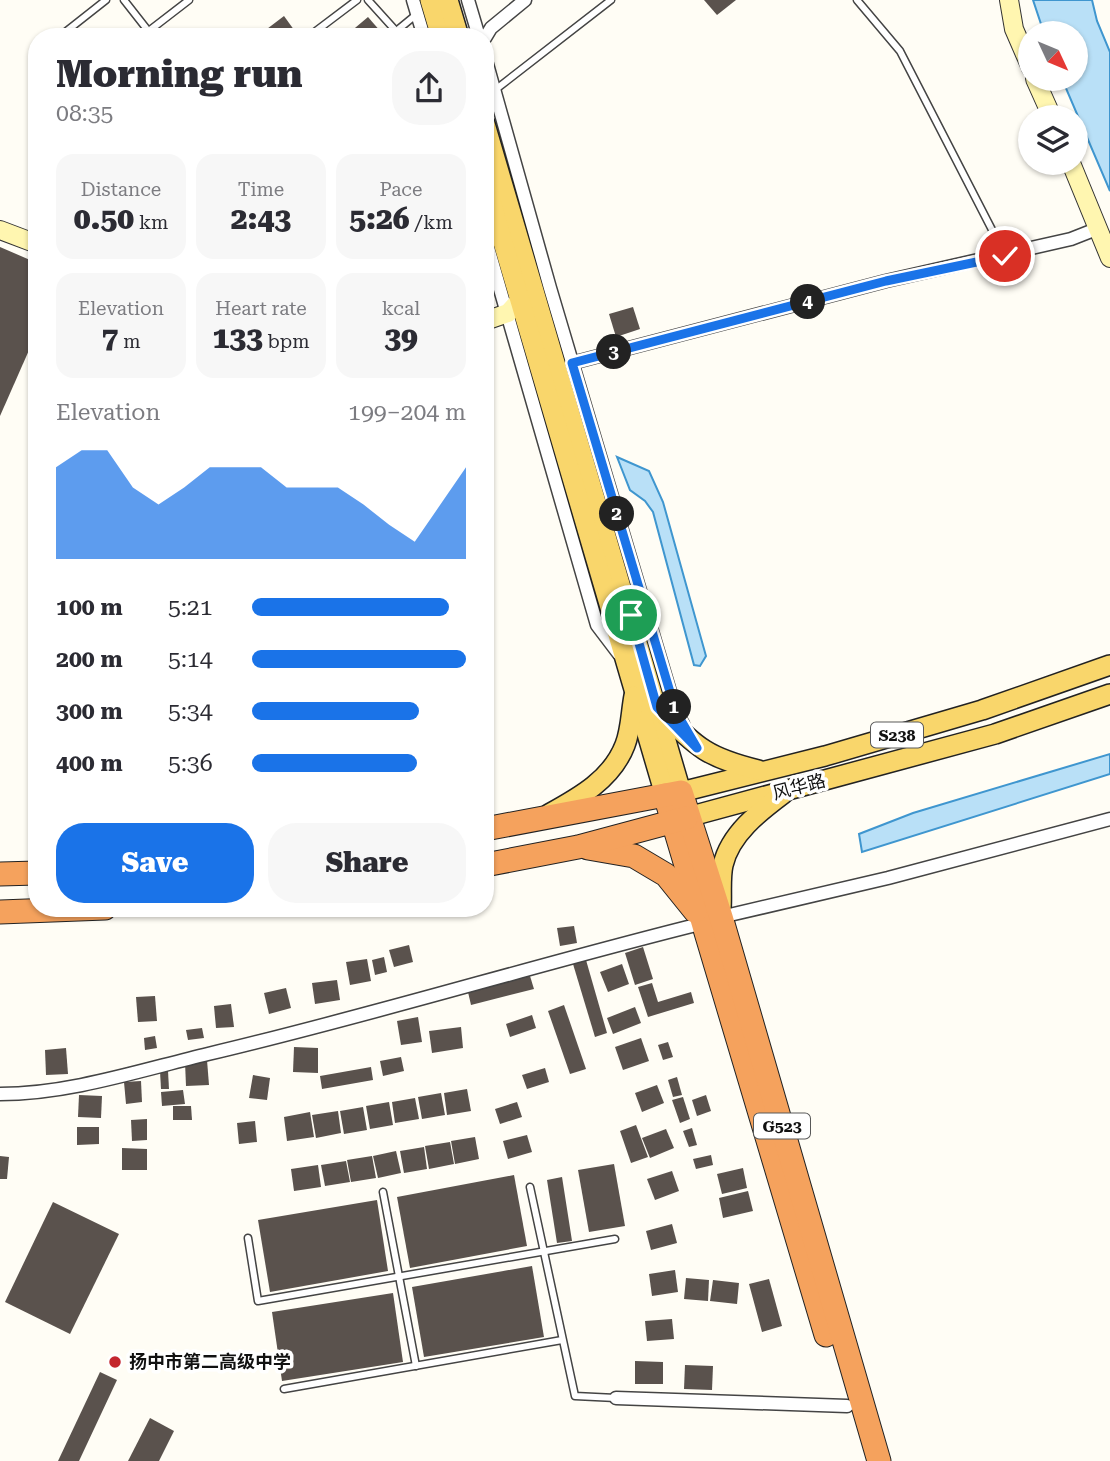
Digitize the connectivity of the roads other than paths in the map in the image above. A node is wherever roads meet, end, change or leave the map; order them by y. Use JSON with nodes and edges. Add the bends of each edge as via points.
{"nodes":[{"id":1,"x":106,"y":0,"type":"edge"},
{"id":2,"x":124,"y":0,"type":"edge"},
{"id":3,"x":190,"y":0,"type":"edge"},
{"id":4,"x":357,"y":0,"type":"edge"},
{"id":5,"x":368,"y":0,"type":"edge"},
{"id":6,"x":413,"y":0,"type":"edge"},
{"id":7,"x":448,"y":0,"type":"edge"},
{"id":8,"x":468,"y":0,"type":"edge"},
{"id":9,"x":526,"y":0,"type":"edge"},
{"id":10,"x":611,"y":0,"type":"edge"},
{"id":11,"x":858,"y":0,"type":"edge"},
{"id":12,"x":1009,"y":0,"type":"edge"},
{"id":13,"x":424,"y":7,"type":"edge"},
{"id":14,"x":70,"y":28,"type":"edge"},
{"id":15,"x":145,"y":28,"type":"edge"},
{"id":16,"x":157,"y":28,"type":"edge"},
{"id":17,"x":320,"y":28,"type":"edge"},
{"id":18,"x":393,"y":28,"type":"edge"},
{"id":19,"x":400,"y":28,"type":"edge"},
{"id":20,"x":424,"y":28,"type":"edge"},
{"id":21,"x":436,"y":28,"type":"edge"},
{"id":22,"x":456,"y":28,"type":"edge"},
{"id":23,"x":476,"y":28,"type":"edge"},
{"id":24,"x":491,"y":28,"type":"edge"},
{"id":25,"x":1018,"y":38,"type":"edge"},
{"id":26,"x":494,"y":87,"type":"edge"},
{"id":27,"x":495,"y":90,"type":"junction"},
{"id":28,"x":494,"y":161,"type":"edge"},
{"id":29,"x":1076,"y":175,"type":"edge"},
{"id":30,"x":494,"y":206,"type":"edge"},
{"id":31,"x":1099,"y":228,"type":"junction"},
{"id":32,"x":0,"y":230,"type":"edge"},
{"id":33,"x":28,"y":241,"type":"edge"},
{"id":34,"x":494,"y":250,"type":"edge"},
{"id":35,"x":1005,"y":256,"type":"junction"},
{"id":36,"x":1110,"y":258,"type":"edge"},
{"id":37,"x":528,"y":299,"type":"junction"},
{"id":38,"x":494,"y":316,"type":"edge"},
{"id":39,"x":572,"y":363,"type":"junction"},
{"id":40,"x":1110,"y":665,"type":"edge"},
{"id":41,"x":635,"y":691,"type":"junction"},
{"id":42,"x":1110,"y":694,"type":"edge"},
{"id":43,"x":657,"y":707,"type":"junction"},
{"id":44,"x":697,"y":748,"type":"junction"},
{"id":45,"x":763,"y":772,"type":"junction"},
{"id":46,"x":790,"y":789,"type":"junction"},
{"id":47,"x":673,"y":794,"type":"junction"},
{"id":48,"x":542,"y":818,"type":"junction"},
{"id":49,"x":1110,"y":819,"type":"edge"},
{"id":50,"x":680,"y":820,"type":"junction"},
{"id":51,"x":494,"y":827,"type":"edge"},
{"id":52,"x":578,"y":847,"type":"junction"},
{"id":53,"x":494,"y":863,"type":"edge"},
{"id":54,"x":28,"y":873,"type":"edge"},
{"id":55,"x":0,"y":874,"type":"edge"},
{"id":56,"x":28,"y":911,"type":"edge"},
{"id":57,"x":0,"y":912,"type":"edge"},
{"id":58,"x":713,"y":920,"type":"junction"},
{"id":59,"x":0,"y":1094,"type":"edge"},
{"id":60,"x":530,"y":1187,"type":"dead end"},
{"id":61,"x":383,"y":1192,"type":"dead end"},
{"id":62,"x":248,"y":1238,"type":"dead end"},
{"id":63,"x":615,"y":1239,"type":"dead end"},
{"id":64,"x":544,"y":1252,"type":"junction"},
{"id":65,"x":399,"y":1277,"type":"junction"},
{"id":66,"x":562,"y":1340,"type":"junction"},
{"id":67,"x":416,"y":1366,"type":"junction"},
{"id":68,"x":284,"y":1389,"type":"dead end"},
{"id":69,"x":616,"y":1398,"type":"joint"},
{"id":70,"x":846,"y":1406,"type":"junction"},
{"id":71,"x":862,"y":1461,"type":"edge"},
{"id":72,"x":879,"y":1461,"type":"edge"}],
"edges":[{"from":1,"to":14,"type":"lane"},
{"from":2,"to":15,"type":"lane"},
{"from":3,"to":16,"type":"lane"},
{"from":4,"to":17,"type":"lane"},
{"from":5,"to":18,"type":"lane"},
{"from":6,"to":13,"type":"street"},
{"from":7,"to":22,"type":"main road"},
{"from":8,"to":23,"type":"street"},
{"from":9,"to":24,"type":"street"},
{"from":10,"to":27,"type":"lane"},
{"from":11,"to":35,"type":"lane","via":[[900,51]]},
{"from":12,"to":25,"type":"street"},
{"from":13,"to":19,"type":"lane"},
{"from":13,"to":20,"type":"street"},
{"from":13,"to":21,"type":"main road"},
{"from":26,"to":27,"type":"street"},
{"from":27,"to":37,"type":"street"},
{"from":28,"to":37,"type":"main road"},
{"from":29,"to":31,"type":"street"},
{"from":30,"to":37,"type":"main road"},
{"from":31,"to":35,"type":"street"},
{"from":31,"to":36,"type":"street"},
{"from":32,"to":33,"type":"street"},
{"from":34,"to":37,"type":"street"},
{"from":35,"to":39,"type":"street","via":[[886,281]]},
{"from":37,"to":38,"type":"street"},
{"from":37,"to":39,"type":"street"},
{"from":37,"to":41,"type":"main road"},
{"from":37,"to":43,"type":"main road"},
{"from":39,"to":44,"type":"street","via":[[676,712]]},
{"from":40,"to":45,"type":"main road","name":"风华路","number":"S238","via":[[982,710]]},
{"from":41,"to":47,"type":"main road"},
{"from":41,"to":48,"type":"main road","via":[[626,744],[610,773]]},
{"from":42,"to":46,"type":"main road","name":"风华路","number":"S238","via":[[995,734]]},
{"from":43,"to":44,"type":"main road"},
{"from":43,"to":47,"type":"main road"},
{"from":44,"to":45,"type":"main road","via":[[725,762]]},
{"from":45,"to":47,"type":"main road","name":"风华路","number":"S238"},
{"from":46,"to":50,"type":"main road","name":"风华路","number":"S238"},
{"from":46,"to":58,"type":"main road","via":[[737,835],[723,863]]},
{"from":47,"to":48,"type":"highway","name":"风华路"},
{"from":47,"to":50,"type":"highway","number":"G523"},
{"from":48,"to":51,"type":"highway","name":"风华路"},
{"from":49,"to":58,"type":"street"},
{"from":50,"to":52,"type":"highway","name":"风华路"},
{"from":50,"to":58,"type":"highway","number":"G523"},
{"from":52,"to":53,"type":"highway","name":"风华路"},
{"from":52,"to":58,"type":"highway","via":[[634,856],[666,875]]},
{"from":54,"to":55,"type":"highway"},
{"from":56,"to":57,"type":"highway"},
{"from":58,"to":59,"type":"street","via":[[323,1027],[87,1083]]},
{"from":58,"to":70,"type":"highway","number":"G523"},
{"from":58,"to":72,"type":"highway","number":"G523"},
{"from":60,"to":64,"type":"lane"},
{"from":61,"to":65,"type":"lane"},
{"from":62,"to":65,"type":"lane","via":[[258,1301]]},
{"from":63,"to":64,"type":"lane"},
{"from":64,"to":65,"type":"lane"},
{"from":64,"to":66,"type":"lane"},
{"from":65,"to":67,"type":"lane"},
{"from":66,"to":67,"type":"lane"},
{"from":66,"to":69,"type":"lane","via":[[575,1396]]},
{"from":67,"to":68,"type":"lane"},
{"from":69,"to":70,"type":"street"},
{"from":70,"to":71,"type":"highway","number":"G523"}]}
